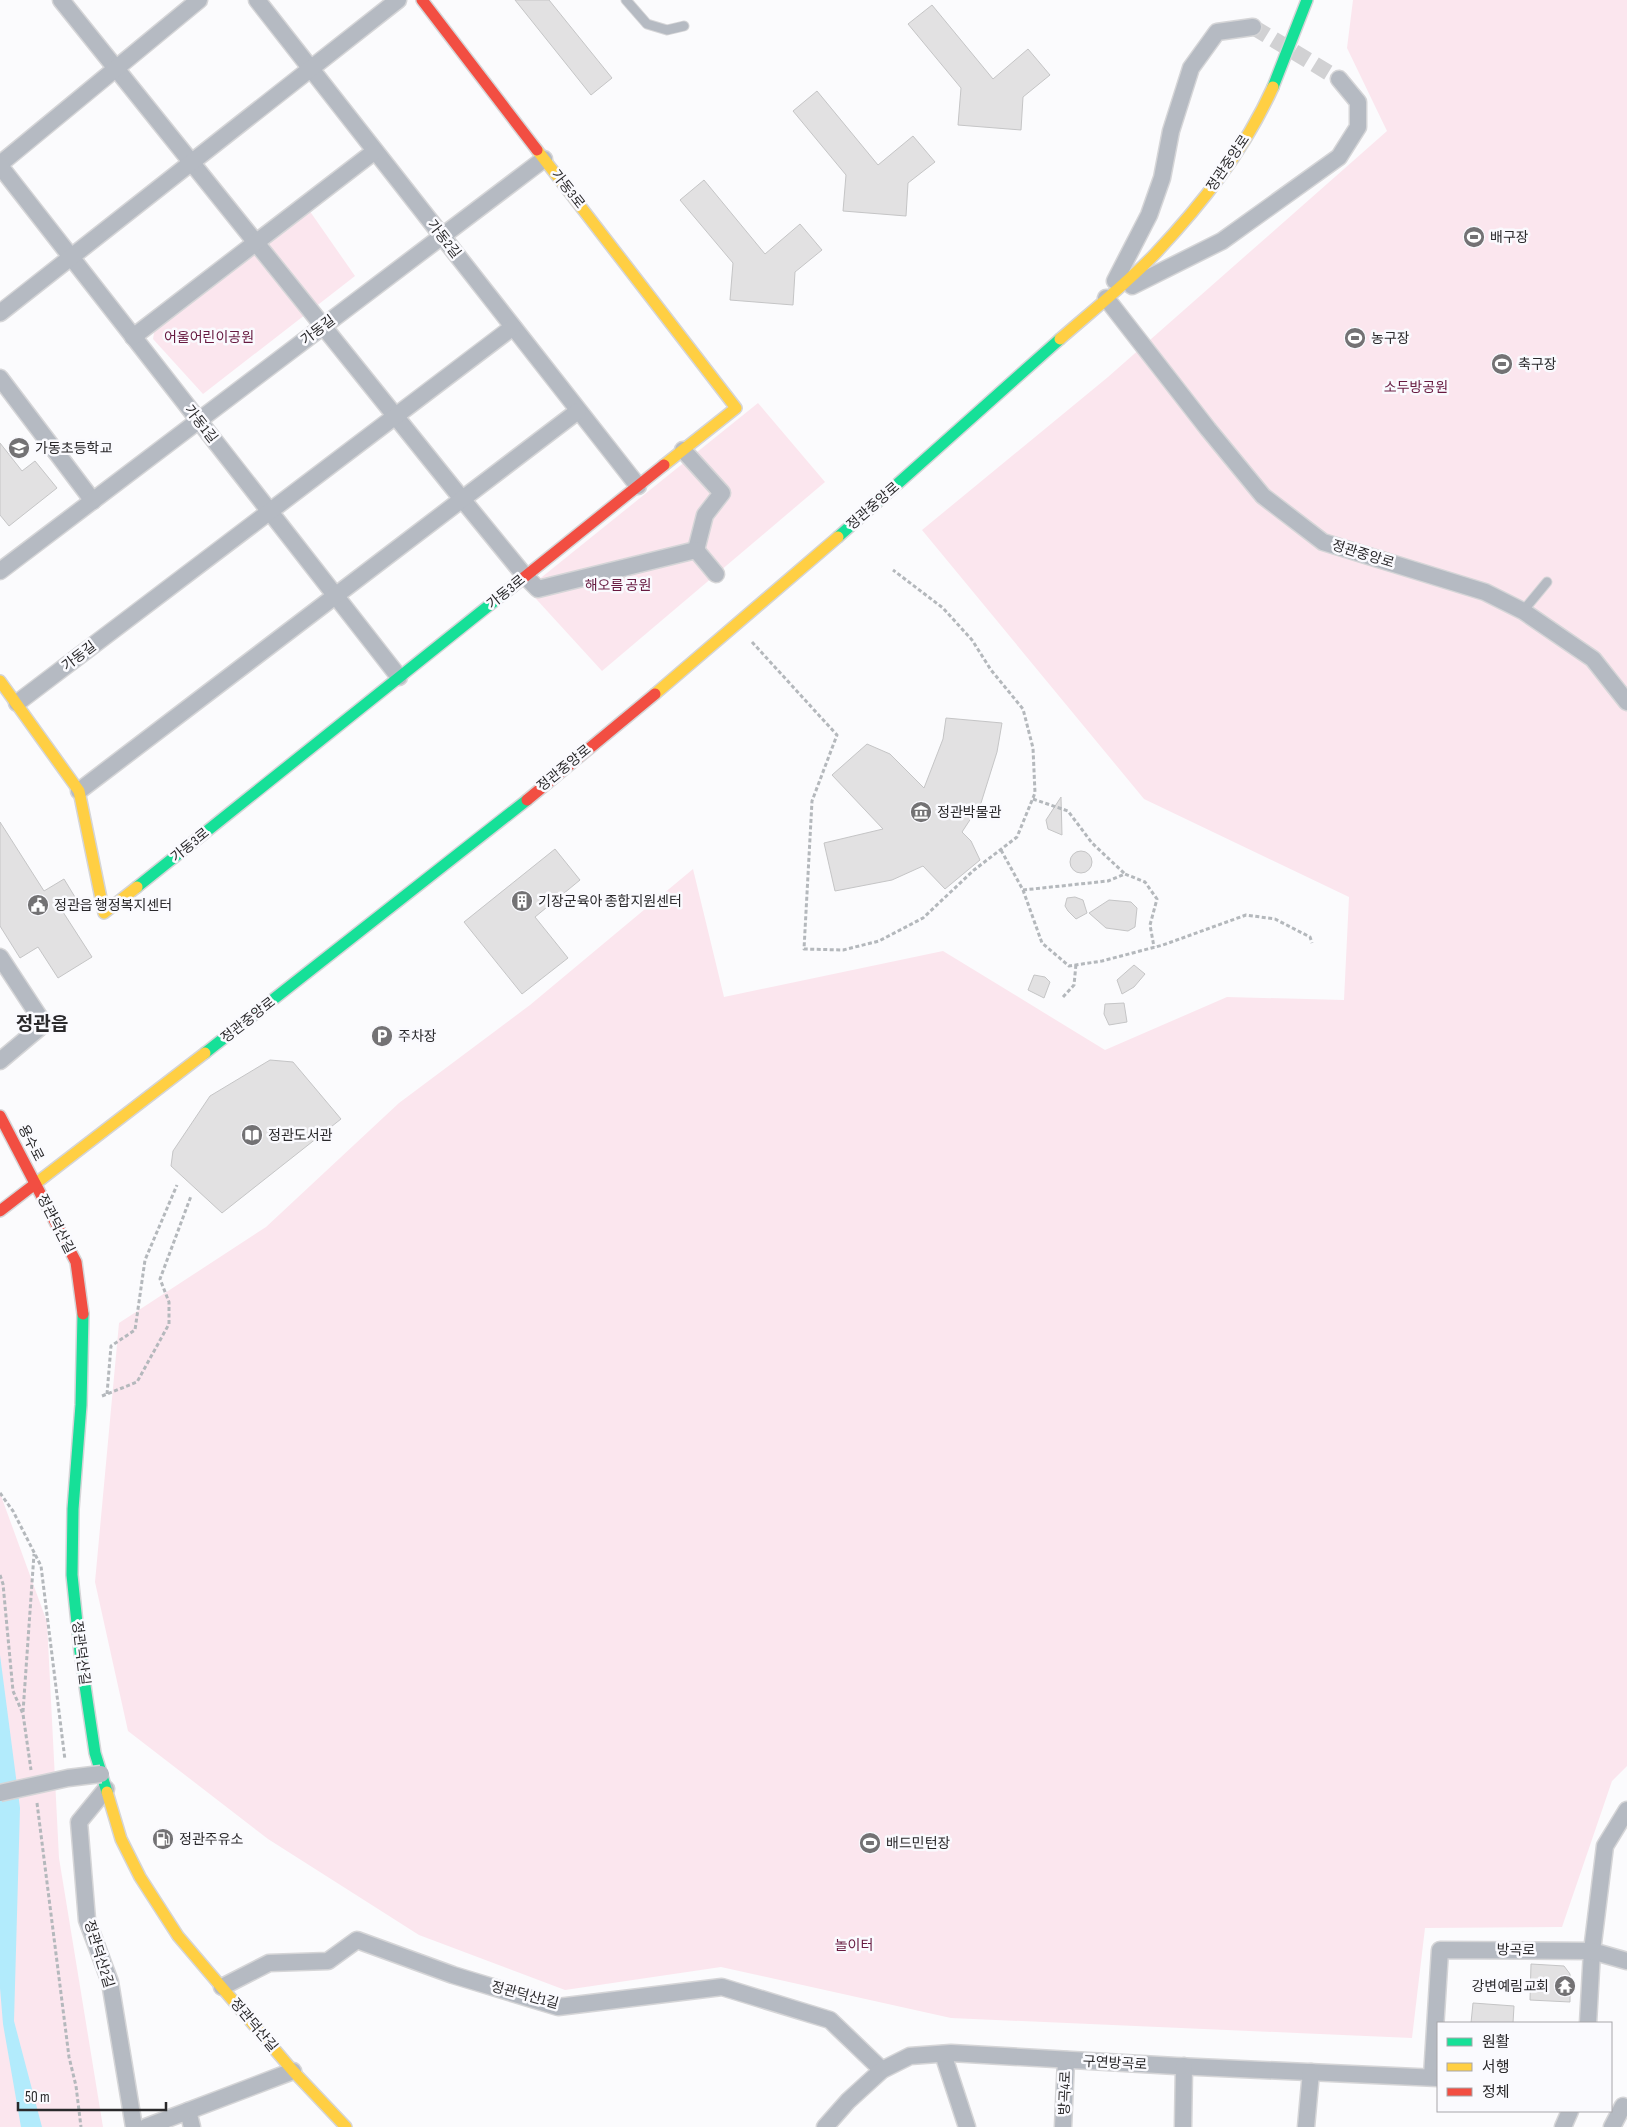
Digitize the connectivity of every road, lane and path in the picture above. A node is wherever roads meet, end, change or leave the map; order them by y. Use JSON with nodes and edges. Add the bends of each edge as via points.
{"nodes":[{"id":1,"x":61,"y":0,"type":"edge"},
{"id":2,"x":199,"y":0,"type":"edge"},
{"id":3,"x":257,"y":0,"type":"edge"},
{"id":4,"x":398,"y":0,"type":"edge"},
{"id":5,"x":422,"y":0,"type":"edge"},
{"id":6,"x":626,"y":0,"type":"edge"},
{"id":7,"x":1307,"y":0,"type":"edge"},
{"id":8,"x":684,"y":26,"type":"dead end"},
{"id":9,"x":1253,"y":27,"type":"tunnel mouth"},
{"id":10,"x":116,"y":68,"type":"junction"},
{"id":11,"x":310,"y":68,"type":"junction"},
{"id":12,"x":1339,"y":79,"type":"tunnel mouth"},
{"id":13,"x":375,"y":151,"type":"junction"},
{"id":14,"x":544,"y":159,"type":"junction"},
{"id":15,"x":191,"y":162,"type":"junction"},
{"id":16,"x":0,"y":165,"type":"edge"},
{"id":17,"x":442,"y":236,"type":"junction"},
{"id":18,"x":255,"y":241,"type":"junction"},
{"id":19,"x":70,"y":256,"type":"junction"},
{"id":20,"x":1106,"y":298,"type":"junction"},
{"id":21,"x":0,"y":312,"type":"edge"},
{"id":22,"x":323,"y":326,"type":"junction"},
{"id":23,"x":513,"y":327,"type":"junction"},
{"id":24,"x":133,"y":337,"type":"junction"},
{"id":25,"x":0,"y":378,"type":"edge"},
{"id":26,"x":578,"y":410,"type":"junction"},
{"id":27,"x":395,"y":416,"type":"junction"},
{"id":28,"x":198,"y":421,"type":"junction"},
{"id":29,"x":683,"y":450,"type":"junction"},
{"id":30,"x":638,"y":486,"type":"junction"},
{"id":31,"x":462,"y":499,"type":"junction"},
{"id":32,"x":93,"y":501,"type":"junction"},
{"id":33,"x":269,"y":512,"type":"junction"},
{"id":34,"x":696,"y":550,"type":"junction"},
{"id":35,"x":893,"y":570,"type":"dead end"},
{"id":36,"x":0,"y":571,"type":"edge"},
{"id":37,"x":716,"y":574,"type":"dead end"},
{"id":38,"x":525,"y":576,"type":"junction"},
{"id":39,"x":1547,"y":582,"type":"dead end"},
{"id":40,"x":335,"y":596,"type":"junction"},
{"id":41,"x":1523,"y":611,"type":"junction"},
{"id":42,"x":736,"y":625,"type":"junction"},
{"id":43,"x":399,"y":678,"type":"junction"},
{"id":44,"x":0,"y":681,"type":"edge"},
{"id":45,"x":1627,"y":702,"type":"edge"},
{"id":46,"x":17,"y":703,"type":"junction"},
{"id":47,"x":79,"y":791,"type":"junction"},
{"id":48,"x":1033,"y":799,"type":"junction"},
{"id":49,"x":1001,"y":850,"type":"junction"},
{"id":50,"x":1125,"y":874,"type":"junction"},
{"id":51,"x":1023,"y":890,"type":"junction"},
{"id":52,"x":1312,"y":942,"type":"dead end"},
{"id":53,"x":1154,"y":947,"type":"junction"},
{"id":54,"x":0,"y":957,"type":"edge"},
{"id":55,"x":1076,"y":964,"type":"junction"},
{"id":56,"x":1063,"y":997,"type":"dead end"},
{"id":57,"x":0,"y":1061,"type":"edge"},
{"id":58,"x":0,"y":1116,"type":"edge"},
{"id":59,"x":35,"y":1184,"type":"junction"},
{"id":60,"x":177,"y":1185,"type":"dead end"},
{"id":61,"x":191,"y":1196,"type":"dead end"},
{"id":62,"x":0,"y":1211,"type":"edge"},
{"id":63,"x":107,"y":1394,"type":"junction"},
{"id":64,"x":81,"y":1405,"type":"junction"},
{"id":65,"x":0,"y":1493,"type":"edge"},
{"id":66,"x":34,"y":1553,"type":"junction"},
{"id":67,"x":0,"y":1575,"type":"edge"},
{"id":68,"x":23,"y":1714,"type":"junction"},
{"id":69,"x":68,"y":1778,"type":"junction"},
{"id":70,"x":33,"y":1780,"type":"dead end"},
{"id":71,"x":103,"y":1781,"type":"junction"},
{"id":72,"x":0,"y":1793,"type":"edge"},
{"id":73,"x":36,"y":1798,"type":"dead end"},
{"id":74,"x":1627,"y":1810,"type":"edge"},
{"id":75,"x":1440,"y":1950,"type":"joint"},
{"id":76,"x":1592,"y":1951,"type":"junction"},
{"id":77,"x":1627,"y":1961,"type":"edge"},
{"id":78,"x":222,"y":1987,"type":"junction"},
{"id":79,"x":1437,"y":2022,"type":"edge"},
{"id":80,"x":1588,"y":2022,"type":"edge"},
{"id":81,"x":1437,"y":2027,"type":"edge"},
{"id":82,"x":943,"y":2054,"type":"junction"},
{"id":83,"x":1066,"y":2060,"type":"junction"},
{"id":84,"x":1184,"y":2066,"type":"junction"},
{"id":85,"x":882,"y":2070,"type":"junction"},
{"id":86,"x":293,"y":2071,"type":"junction"},
{"id":87,"x":1312,"y":2072,"type":"junction"},
{"id":88,"x":1435,"y":2078,"type":"edge"},
{"id":89,"x":1620,"y":2105,"type":"edge"},
{"id":90,"x":188,"y":2111,"type":"junction"},
{"id":91,"x":1570,"y":2112,"type":"edge"},
{"id":92,"x":81,"y":2127,"type":"edge"},
{"id":93,"x":134,"y":2127,"type":"edge"},
{"id":94,"x":146,"y":2127,"type":"edge"},
{"id":95,"x":192,"y":2127,"type":"edge"},
{"id":96,"x":346,"y":2127,"type":"edge"},
{"id":97,"x":825,"y":2127,"type":"edge"},
{"id":98,"x":967,"y":2127,"type":"edge"},
{"id":99,"x":1063,"y":2127,"type":"edge"},
{"id":100,"x":1183,"y":2127,"type":"edge"},
{"id":101,"x":1306,"y":2127,"type":"edge"},
{"id":102,"x":1563,"y":2127,"type":"edge"},
{"id":103,"x":1612,"y":2127,"type":"edge"}],
"edges":[{"from":1,"to":10,"type":"street"},
{"from":2,"to":10,"type":"street"},
{"from":3,"to":11,"type":"street","name":"가동2길"},
{"from":4,"to":11,"type":"street"},
{"from":5,"to":14,"type":"main road","name":"가동3로"},
{"from":6,"to":8,"type":"lane","via":[[647,24],[667,30]]},
{"from":7,"to":20,"type":"main road","name":"정관중앙로","via":[[1266,103],[1237,153],[1204,199],[1153,256]]},
{"from":9,"to":20,"type":"street","via":[[1216,32],[1191,68],[1149,215]]},
{"from":10,"to":15,"type":"street"},
{"from":10,"to":16,"type":"street","name":"가동1길"},
{"from":11,"to":13,"type":"street","name":"가동2길"},
{"from":11,"to":15,"type":"street"},
{"from":12,"to":20,"type":"street","via":[[1358,102],[1358,127],[1339,157],[1222,241]]},
{"from":13,"to":17,"type":"street","name":"가동2길"},
{"from":13,"to":18,"type":"street"},
{"from":14,"to":17,"type":"street","name":"가동길"},
{"from":14,"to":29,"type":"main road","name":"가동3로","via":[[736,408]]},
{"from":15,"to":18,"type":"street"},
{"from":15,"to":19,"type":"street"},
{"from":16,"to":19,"type":"street","name":"가동1길"},
{"from":17,"to":22,"type":"street","name":"가동길"},
{"from":17,"to":23,"type":"street","name":"가동2길"},
{"from":18,"to":22,"type":"street"},
{"from":18,"to":24,"type":"street"},
{"from":19,"to":21,"type":"street"},
{"from":19,"to":24,"type":"street","name":"가동1길"},
{"from":20,"to":41,"type":"street","name":"정관중앙로","via":[[1263,496],[1323,542],[1485,592]]},
{"from":20,"to":42,"type":"main road","name":"정관중앙로"},
{"from":22,"to":27,"type":"street"},
{"from":22,"to":28,"type":"street","name":"가동길"},
{"from":23,"to":26,"type":"street","name":"가동2길"},
{"from":23,"to":27,"type":"street"},
{"from":24,"to":28,"type":"street","name":"가동1길"},
{"from":25,"to":32,"type":"street"},
{"from":26,"to":30,"type":"street","name":"가동2길"},
{"from":26,"to":31,"type":"street"},
{"from":27,"to":31,"type":"street"},
{"from":27,"to":33,"type":"street"},
{"from":28,"to":32,"type":"street","name":"가동길"},
{"from":28,"to":33,"type":"street","name":"가동1길"},
{"from":29,"to":30,"type":"main road","name":"가동3로"},
{"from":29,"to":34,"type":"street","via":[[722,494],[705,515]]},
{"from":30,"to":38,"type":"main road","name":"가동3로"},
{"from":31,"to":38,"type":"street"},
{"from":31,"to":40,"type":"street"},
{"from":32,"to":36,"type":"street","name":"가동길"},
{"from":33,"to":40,"type":"street","name":"가동1길"},
{"from":33,"to":46,"type":"street","name":"가동길"},
{"from":34,"to":37,"type":"street"},
{"from":34,"to":38,"type":"street","via":[[538,589]]},
{"from":35,"to":48,"type":"path","via":[[943,608],[972,640],[991,670],[1023,709],[1033,748]]},
{"from":38,"to":43,"type":"main road","name":"가동3로"},
{"from":39,"to":41,"type":"lane"},
{"from":40,"to":43,"type":"street","name":"가동1길"},
{"from":40,"to":47,"type":"street"},
{"from":41,"to":45,"type":"street","name":"정관중앙로","via":[[1593,659]]},
{"from":42,"to":49,"type":"path","via":[[837,735],[812,800],[804,949],[843,950],[880,941],[923,918],[974,870]]},
{"from":42,"to":59,"type":"main road","name":"정관중앙로","via":[[634,712],[337,951]]},
{"from":43,"to":47,"type":"main road","name":"가동3로","via":[[104,913]]},
{"from":44,"to":46,"type":"main road"},
{"from":46,"to":47,"type":"main road"},
{"from":48,"to":49,"type":"path","via":[[1018,837]]},
{"from":48,"to":50,"type":"path","via":[[1068,811],[1092,843]]},
{"from":49,"to":51,"type":"path"},
{"from":50,"to":51,"type":"path","via":[[1108,881]]},
{"from":50,"to":53,"type":"path","via":[[1145,882],[1157,899],[1150,924]]},
{"from":51,"to":55,"type":"path","via":[[1042,943],[1069,966]]},
{"from":52,"to":53,"type":"path","via":[[1310,937],[1274,919],[1246,915]]},
{"from":53,"to":55,"type":"path","via":[[1102,961]]},
{"from":54,"to":57,"type":"street","via":[[44,1024]]},
{"from":55,"to":56,"type":"path","via":[[1074,985]]},
{"from":58,"to":59,"type":"main road","name":"용수로"},
{"from":59,"to":62,"type":"main road","name":"정관중앙로"},
{"from":59,"to":64,"type":"main road","name":"정관덕산길","via":[[76,1262],[84,1320]]},
{"from":60,"to":63,"type":"path","via":[[145,1260],[135,1330],[111,1346]]},
{"from":61,"to":63,"type":"path","via":[[160,1279],[169,1302],[169,1324],[137,1382]]},
{"from":63,"to":64,"type":"path"},
{"from":64,"to":71,"type":"main road","name":"정관덕산길","via":[[72,1575],[95,1753]]},
{"from":65,"to":66,"type":"path"},
{"from":66,"to":68,"type":"path"},
{"from":66,"to":69,"type":"path","via":[[41,1566]]},
{"from":67,"to":68,"type":"path","via":[[13,1691]]},
{"from":68,"to":70,"type":"path"},
{"from":69,"to":71,"type":"street","bridge":true},
{"from":69,"to":72,"type":"street","bridge":true},
{"from":71,"to":78,"type":"main road","name":"정관덕산길","via":[[121,1839],[140,1877],[178,1936]]},
{"from":71,"to":93,"type":"street","name":"정관덕산2길","via":[[79,1822],[87,1920],[110,1982]]},
{"from":73,"to":92,"type":"path"},
{"from":74,"to":76,"type":"street","via":[[1605,1846]]},
{"from":75,"to":76,"type":"street","name":"방곡로"},
{"from":75,"to":79,"type":"street","name":"구연방곡로"},
{"from":76,"to":77,"type":"street","name":"방곡로"},
{"from":76,"to":80,"type":"street"},
{"from":78,"to":85,"type":"street","name":"정관덕산1길","via":[[269,1963],[328,1960],[357,1940],[453,1975],[558,2006],[722,1988],[830,2020]]},
{"from":78,"to":86,"type":"main road","name":"정관덕산길"},
{"from":81,"to":88,"type":"street","name":"구연방곡로"},
{"from":82,"to":83,"type":"street","name":"구연방곡로"},
{"from":82,"to":85,"type":"street","name":"구연방곡로","via":[[910,2056]]},
{"from":82,"to":98,"type":"street"},
{"from":83,"to":84,"type":"street","name":"구연방곡로"},
{"from":83,"to":99,"type":"street","name":"방곡4로"},
{"from":84,"to":87,"type":"street","name":"구연방곡로"},
{"from":84,"to":100,"type":"street"},
{"from":85,"to":97,"type":"street","name":"구연방곡로"},
{"from":86,"to":90,"type":"street"},
{"from":86,"to":96,"type":"main road","name":"정관덕산길"},
{"from":87,"to":88,"type":"street","name":"구연방곡로"},
{"from":87,"to":101,"type":"street"},
{"from":89,"to":103,"type":"street"},
{"from":90,"to":94,"type":"street"},
{"from":90,"to":95,"type":"street"},
{"from":91,"to":102,"type":"street"}]}
